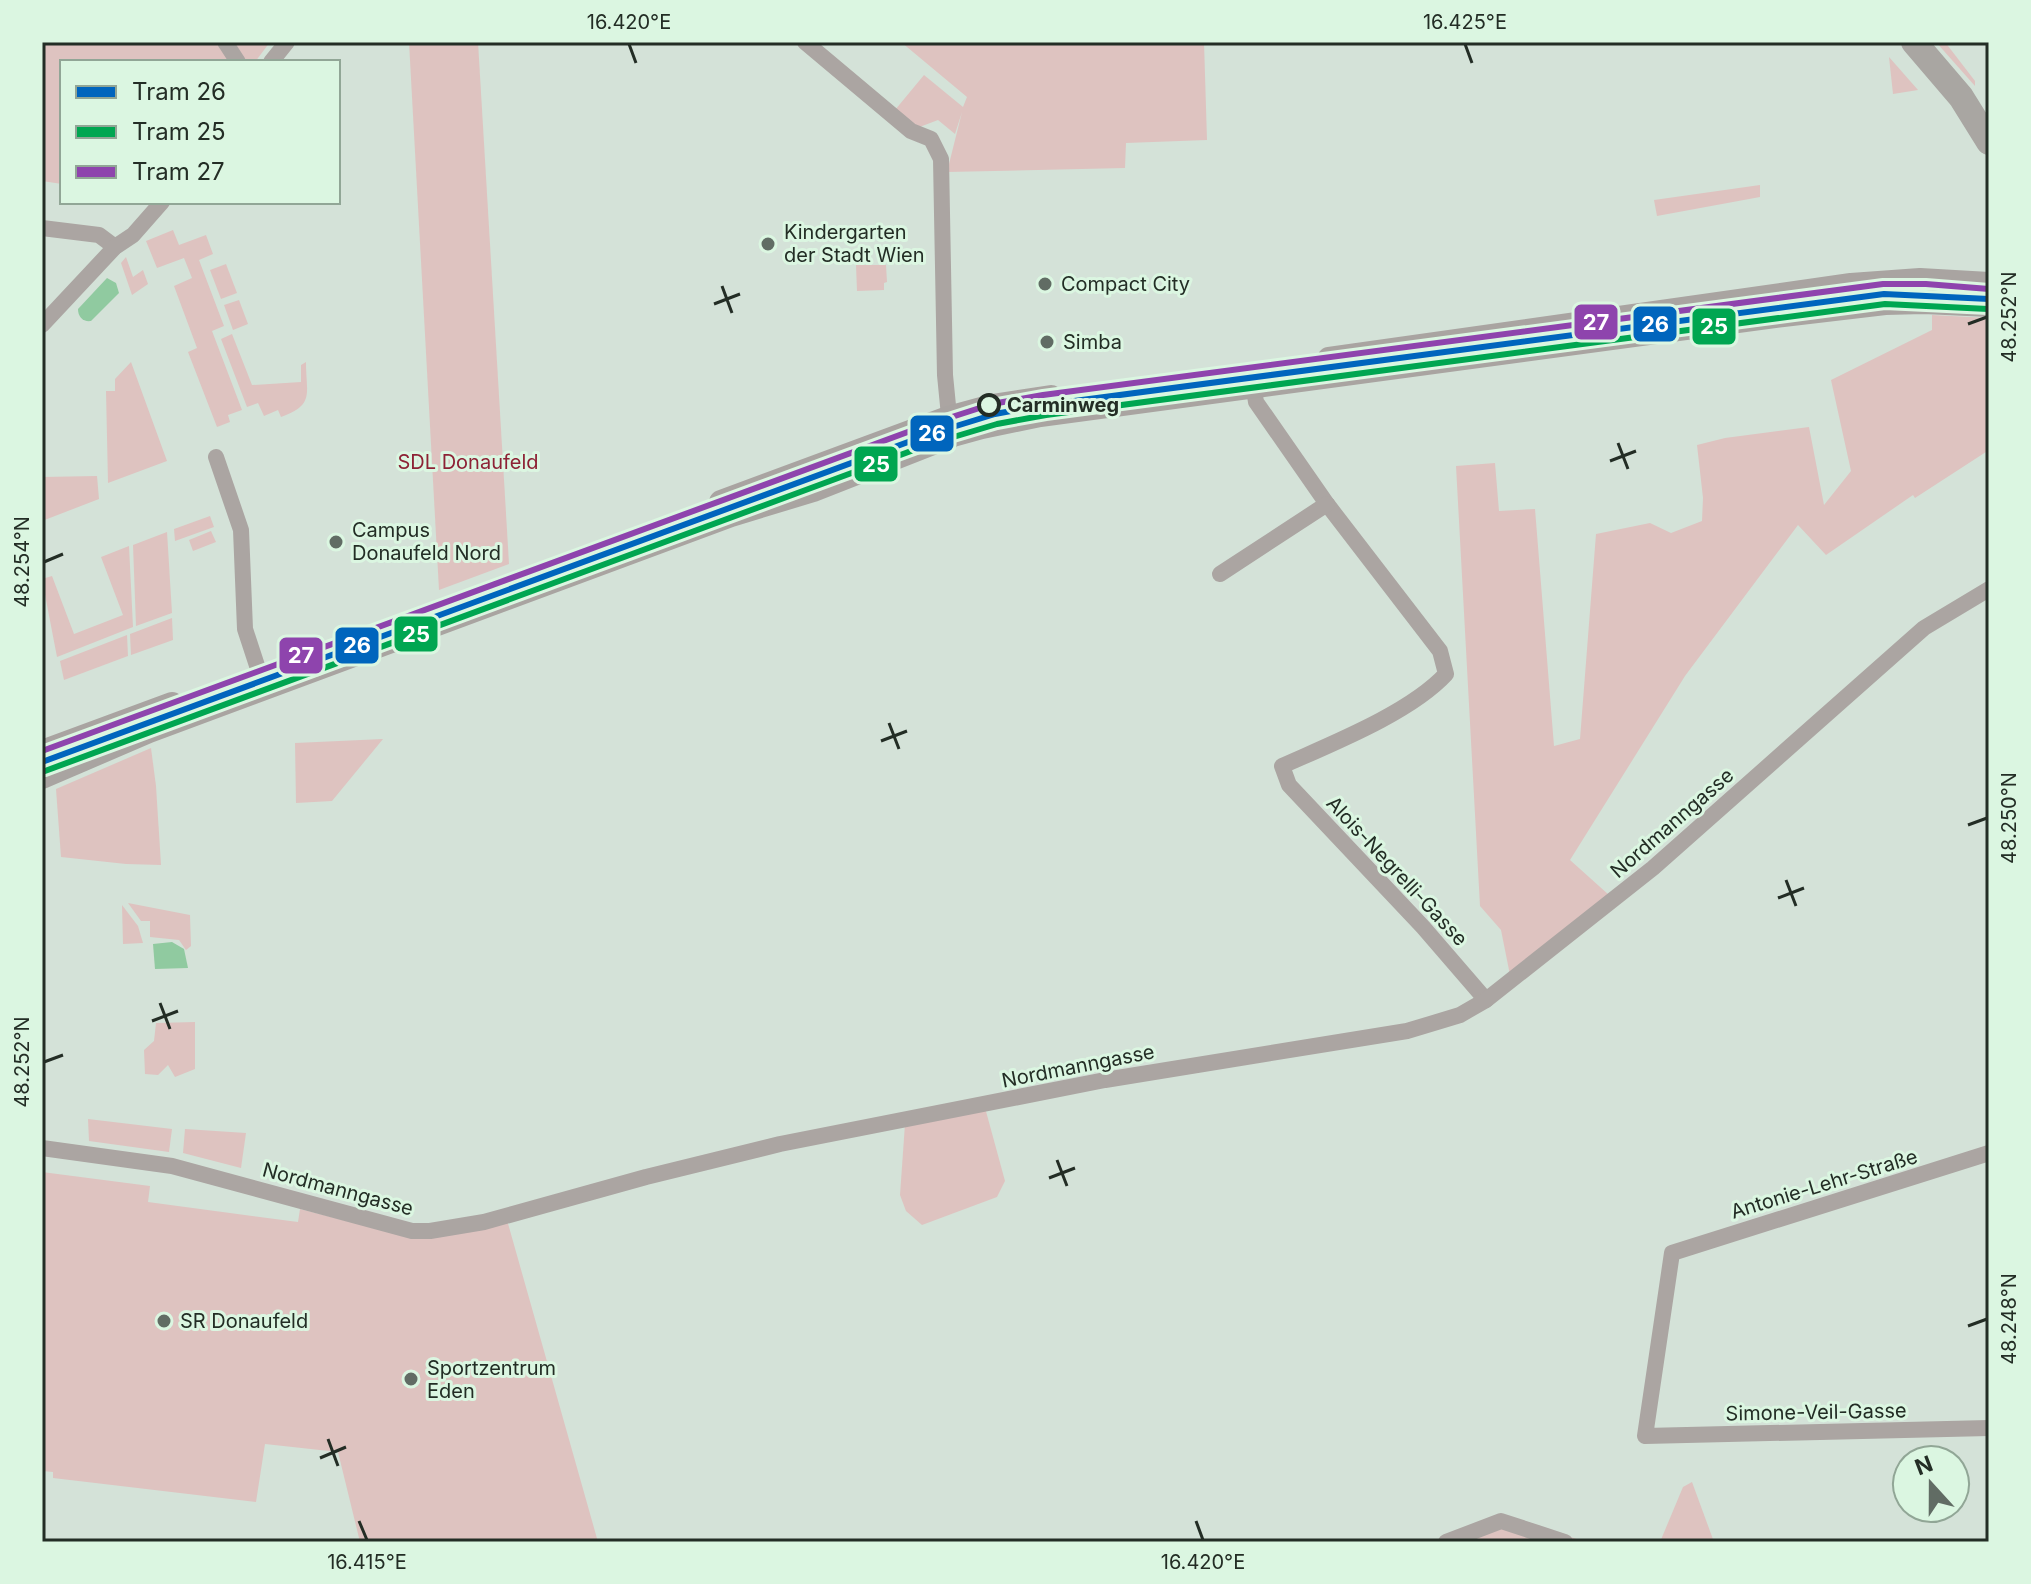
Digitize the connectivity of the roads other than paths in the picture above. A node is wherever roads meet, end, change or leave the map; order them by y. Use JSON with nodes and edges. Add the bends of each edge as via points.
{"nodes":[{"id":1,"x":225,"y":42,"type":"edge"},
{"id":2,"x":287,"y":42,"type":"edge"},
{"id":3,"x":805,"y":42,"type":"edge"},
{"id":4,"x":1914,"y":42,"type":"edge"},
{"id":5,"x":1927,"y":42,"type":"edge"},
{"id":6,"x":237,"y":60,"type":"edge"},
{"id":7,"x":273,"y":60,"type":"edge"},
{"id":8,"x":1989,"y":115,"type":"edge"},
{"id":9,"x":1989,"y":142,"type":"edge"},
{"id":10,"x":160,"y":204,"type":"edge"},
{"id":11,"x":42,"y":228,"type":"edge"},
{"id":12,"x":115,"y":247,"type":"junction"},
{"id":13,"x":1989,"y":284,"type":"edge"},
{"id":14,"x":1989,"y":305,"type":"edge"},
{"id":15,"x":42,"y":325,"type":"edge"},
{"id":16,"x":1252,"y":378,"type":"junction"},
{"id":17,"x":951,"y":427,"type":"junction"},
{"id":18,"x":216,"y":457,"type":"dead end"},
{"id":19,"x":1327,"y":504,"type":"junction"},
{"id":20,"x":1220,"y":574,"type":"dead end"},
{"id":21,"x":1989,"y":589,"type":"edge"},
{"id":22,"x":261,"y":680,"type":"junction"},
{"id":23,"x":42,"y":752,"type":"edge"},
{"id":24,"x":42,"y":777,"type":"edge"},
{"id":25,"x":1486,"y":1000,"type":"junction"},
{"id":26,"x":42,"y":1148,"type":"edge"},
{"id":27,"x":1989,"y":1153,"type":"edge"},
{"id":28,"x":1989,"y":1428,"type":"edge"},
{"id":29,"x":1645,"y":1436,"type":"joint"},
{"id":30,"x":1446,"y":1542,"type":"edge"},
{"id":31,"x":1565,"y":1542,"type":"edge"}],
"edges":[{"from":1,"to":6,"type":"street"},
{"from":2,"to":7,"type":"street"},
{"from":3,"to":17,"type":"street","via":[[911,131],[931,139],[941,159]]},
{"from":4,"to":9,"type":"main road","via":[[1961,97]]},
{"from":5,"to":8,"type":"main road"},
{"from":10,"to":12,"type":"street"},
{"from":11,"to":12,"type":"street","via":[[99,235]]},
{"from":12,"to":15,"type":"street"},
{"from":13,"to":16,"type":"main road","via":[[1920,280],[1851,285]]},
{"from":14,"to":16,"type":"main road","via":[[1870,305]]},
{"from":16,"to":17,"type":"main road","via":[[992,406]]},
{"from":16,"to":19,"type":"street","via":[[1256,402]]},
{"from":17,"to":22,"type":"main road"},
{"from":18,"to":22,"type":"street","via":[[241,530],[245,629]]},
{"from":19,"to":20,"type":"street"},
{"from":19,"to":25,"type":"street","name":"Alois-Negrelli-Gasse","via":[[1440,651],[1446,674],[1434,687],[1359,731],[1282,766],[1289,785]]},
{"from":21,"to":25,"type":"street","name":"Nordmanngasse","via":[[1924,628],[1653,868]]},
{"from":22,"to":23,"type":"main road"},
{"from":22,"to":24,"type":"main road"},
{"from":25,"to":26,"type":"street","name":"Nordmanngasse","via":[[1460,1015],[1407,1031],[1105,1080],[780,1144],[484,1222],[430,1231],[412,1231],[172,1166]]},
{"from":27,"to":29,"type":"street","name":"Antonie-Lehr-Straße","via":[[1672,1253]]},
{"from":28,"to":29,"type":"street","name":"Simone-Veil-Gasse"},
{"from":30,"to":31,"type":"street","via":[[1501,1521]]}]}
